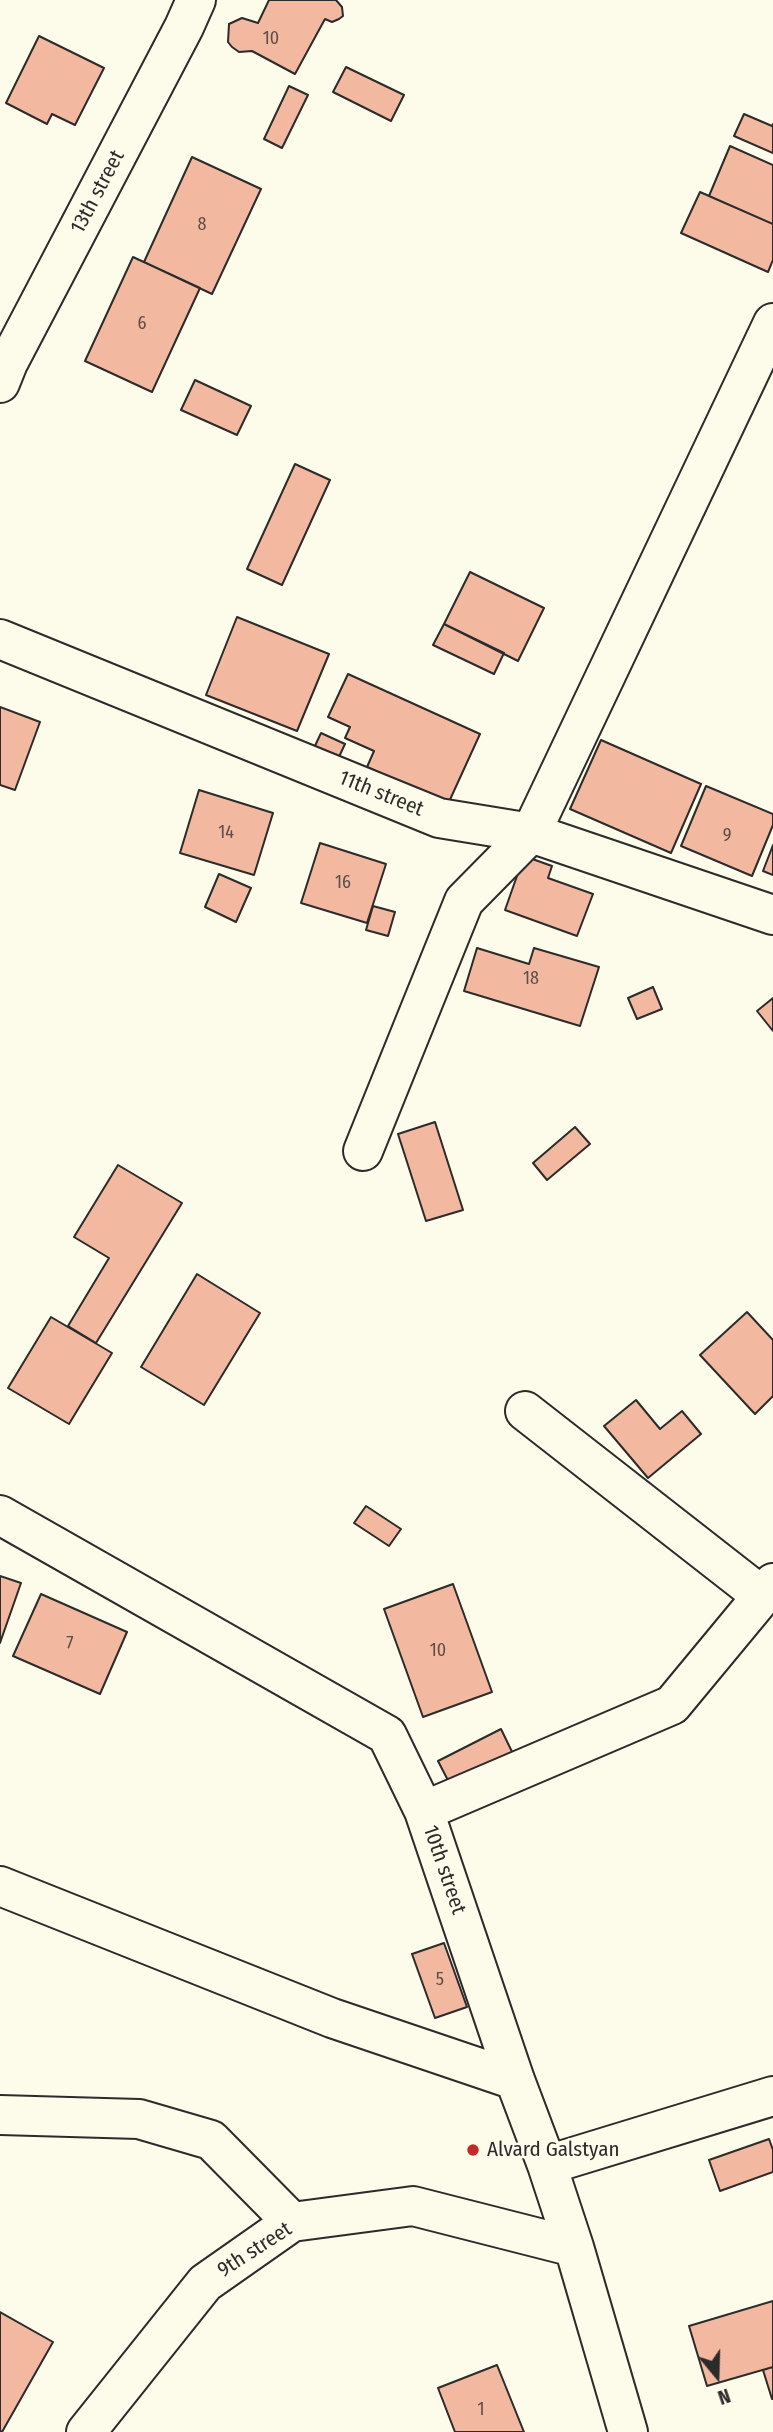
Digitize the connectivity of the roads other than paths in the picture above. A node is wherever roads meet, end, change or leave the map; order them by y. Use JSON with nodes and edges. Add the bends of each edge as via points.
{"nodes":[{"id":1,"x":196,"y":0,"type":"edge"},
{"id":2,"x":773,"y":323,"type":"edge"},
{"id":3,"x":0,"y":383,"type":"edge"},
{"id":4,"x":0,"y":639,"type":"edge"},
{"id":5,"x":531,"y":832,"type":"junction"},
{"id":6,"x":773,"y":915,"type":"edge"},
{"id":7,"x":363,"y":1151,"type":"dead end"},
{"id":8,"x":525,"y":1411,"type":"dead end"},
{"id":9,"x":0,"y":1515,"type":"edge"},
{"id":10,"x":768,"y":1589,"type":"edge"},
{"id":11,"x":424,"y":1811,"type":"junction"},
{"id":12,"x":0,"y":1886,"type":"edge"},
{"id":13,"x":515,"y":2080,"type":"junction"},
{"id":14,"x":773,"y":2096,"type":"edge"},
{"id":15,"x":0,"y":2115,"type":"edge"},
{"id":16,"x":547,"y":2165,"type":"junction"},
{"id":17,"x":292,"y":2222,"type":"junction"},
{"id":18,"x":574,"y":2247,"type":"junction"},
{"id":19,"x":86,"y":2432,"type":"edge"},
{"id":20,"x":628,"y":2432,"type":"edge"}],
"edges":[{"from":1,"to":3,"type":"street","name":"13th street"},
{"from":2,"to":5,"type":"street"},
{"from":4,"to":5,"type":"street","name":"11th street","via":[[439,818]]},
{"from":5,"to":6,"type":"street","name":"11th street"},
{"from":5,"to":7,"type":"street","via":[[464,901]]},
{"from":8,"to":10,"type":"street"},
{"from":9,"to":11,"type":"street","name":"10th street","via":[[387,1735]]},
{"from":10,"to":11,"type":"street","via":[[672,1705]]},
{"from":11,"to":13,"type":"street","name":"10th street"},
{"from":12,"to":13,"type":"street","via":[[332,2018]]},
{"from":13,"to":16,"type":"street","name":"10th street"},
{"from":14,"to":16,"type":"street"},
{"from":15,"to":17,"type":"street","via":[[139,2119],[211,2140]]},
{"from":16,"to":18,"type":"street","name":"10th street"},
{"from":17,"to":18,"type":"street","name":"9th street","via":[[413,2206]]},
{"from":17,"to":19,"type":"street","name":"9th street","via":[[205,2283]]},
{"from":18,"to":20,"type":"street","name":"10th street"}]}
